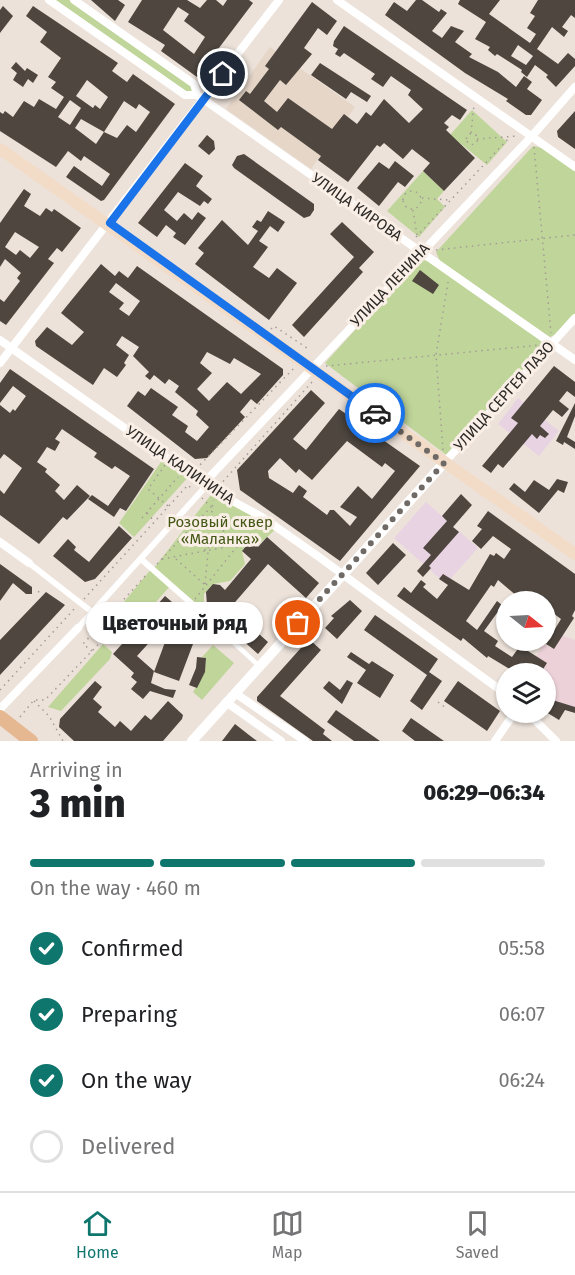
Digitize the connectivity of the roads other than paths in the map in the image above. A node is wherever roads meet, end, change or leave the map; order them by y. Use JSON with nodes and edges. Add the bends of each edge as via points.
{"nodes":[{"id":1,"x":49,"y":0,"type":"edge"},
{"id":2,"x":74,"y":0,"type":"edge"},
{"id":3,"x":279,"y":0,"type":"edge"},
{"id":4,"x":337,"y":0,"type":"edge"},
{"id":5,"x":575,"y":87,"type":"edge"},
{"id":6,"x":200,"y":98,"type":"junction"},
{"id":7,"x":532,"y":136,"type":"junction"},
{"id":8,"x":0,"y":148,"type":"edge"},
{"id":9,"x":575,"y":166,"type":"edge"},
{"id":10,"x":110,"y":223,"type":"junction"},
{"id":11,"x":421,"y":252,"type":"junction"},
{"id":12,"x":575,"y":318,"type":"edge"},
{"id":13,"x":0,"y":340,"type":"edge"},
{"id":14,"x":552,"y":343,"type":"junction"},
{"id":15,"x":12,"y":348,"type":"junction"},
{"id":16,"x":575,"y":360,"type":"edge"},
{"id":17,"x":0,"y":363,"type":"edge"},
{"id":18,"x":314,"y":367,"type":"junction"},
{"id":19,"x":444,"y":463,"type":"junction"},
{"id":20,"x":208,"y":486,"type":"junction"},
{"id":21,"x":0,"y":542,"type":"edge"},
{"id":22,"x":575,"y":554,"type":"edge"},
{"id":23,"x":141,"y":559,"type":"junction"},
{"id":24,"x":29,"y":563,"type":"joint"},
{"id":25,"x":341,"y":576,"type":"junction"},
{"id":26,"x":192,"y":604,"type":"joint"},
{"id":27,"x":92,"y":612,"type":"junction"},
{"id":28,"x":78,"y":628,"type":"joint"},
{"id":29,"x":259,"y":666,"type":"junction"},
{"id":30,"x":496,"y":687,"type":"edge"},
{"id":31,"x":235,"y":693,"type":"junction"},
{"id":32,"x":226,"y":702,"type":"junction"},
{"id":33,"x":0,"y":709,"type":"edge"},
{"id":34,"x":0,"y":717,"type":"edge"},
{"id":35,"x":507,"y":723,"type":"edge"},
{"id":36,"x":538,"y":723,"type":"edge"},
{"id":37,"x":32,"y":741,"type":"edge"},
{"id":38,"x":192,"y":741,"type":"edge"},
{"id":39,"x":281,"y":741,"type":"edge"},
{"id":40,"x":305,"y":741,"type":"edge"},
{"id":41,"x":495,"y":741,"type":"edge"},
{"id":42,"x":556,"y":741,"type":"edge"}],
"edges":[{"from":1,"to":6,"type":"street","name":"УЛИЦА КИРОВА","via":[[185,95]]},
{"from":2,"to":6,"type":"street","name":"УЛИЦА КИРОВА","via":[[194,84]]},
{"from":3,"to":6,"type":"street"},
{"from":4,"to":7,"type":"street"},
{"from":5,"to":7,"type":"street","name":"УЛИЦА ЛЕНИНА"},
{"from":6,"to":10,"type":"street"},
{"from":6,"to":11,"type":"street","name":"УЛИЦА КИРОВА"},
{"from":7,"to":9,"type":"street"},
{"from":7,"to":11,"type":"street","name":"УЛИЦА ЛЕНИНА"},
{"from":8,"to":10,"type":"main road"},
{"from":10,"to":15,"type":"street"},
{"from":10,"to":18,"type":"main road"},
{"from":11,"to":14,"type":"street","name":"УЛИЦА КИРОВА"},
{"from":11,"to":18,"type":"street","name":"УЛИЦА ЛЕНИНА"},
{"from":12,"to":14,"type":"street","name":"УЛИЦА СЕРГЕЯ ЛАЗО"},
{"from":13,"to":15,"type":"street","name":"УЛИЦА КАЛИНИНА"},
{"from":14,"to":16,"type":"street","name":"УЛИЦА КИРОВА"},
{"from":14,"to":19,"type":"street","name":"УЛИЦА СЕРГЕЯ ЛАЗО"},
{"from":15,"to":17,"type":"street"},
{"from":15,"to":20,"type":"street","name":"УЛИЦА КАЛИНИНА"},
{"from":18,"to":19,"type":"main road"},
{"from":18,"to":20,"type":"street","name":"УЛИЦА ЛЕНИНА"},
{"from":19,"to":22,"type":"main road"},
{"from":19,"to":25,"type":"street","name":"УЛИЦА СЕРГЕЯ ЛАЗО"},
{"from":20,"to":23,"type":"street","name":"УЛИЦА ЛЕНИНА"},
{"from":20,"to":25,"type":"street","name":"УЛИЦА КАЛИНИНА","via":[[262,517]]},
{"from":21,"to":24,"type":"street"},
{"from":23,"to":26,"type":"street"},
{"from":23,"to":27,"type":"street","name":"УЛИЦА ЛЕНИНА"},
{"from":24,"to":27,"type":"street"},
{"from":25,"to":29,"type":"street","name":"УЛИЦА СЕРГЕЯ ЛАЗО"},
{"from":25,"to":30,"type":"street","name":"УЛИЦА КАЛИНИНА"},
{"from":26,"to":29,"type":"lane"},
{"from":27,"to":28,"type":"street","name":"УЛИЦА ЛЕНИНА"},
{"from":28,"to":33,"type":"street","name":"УЛИЦА ЛЕНИНА"},
{"from":29,"to":31,"type":"street","name":"УЛИЦА СЕРГЕЯ ЛАЗО"},
{"from":31,"to":32,"type":"street","name":"УЛИЦА СЕРГЕЯ ЛАЗО"},
{"from":31,"to":40,"type":"street"},
{"from":32,"to":38,"type":"street","name":"УЛИЦА СЕРГЕЯ ЛАЗО"},
{"from":32,"to":39,"type":"street"},
{"from":34,"to":37,"type":"main road"},
{"from":35,"to":41,"type":"street"},
{"from":36,"to":42,"type":"street"}]}
